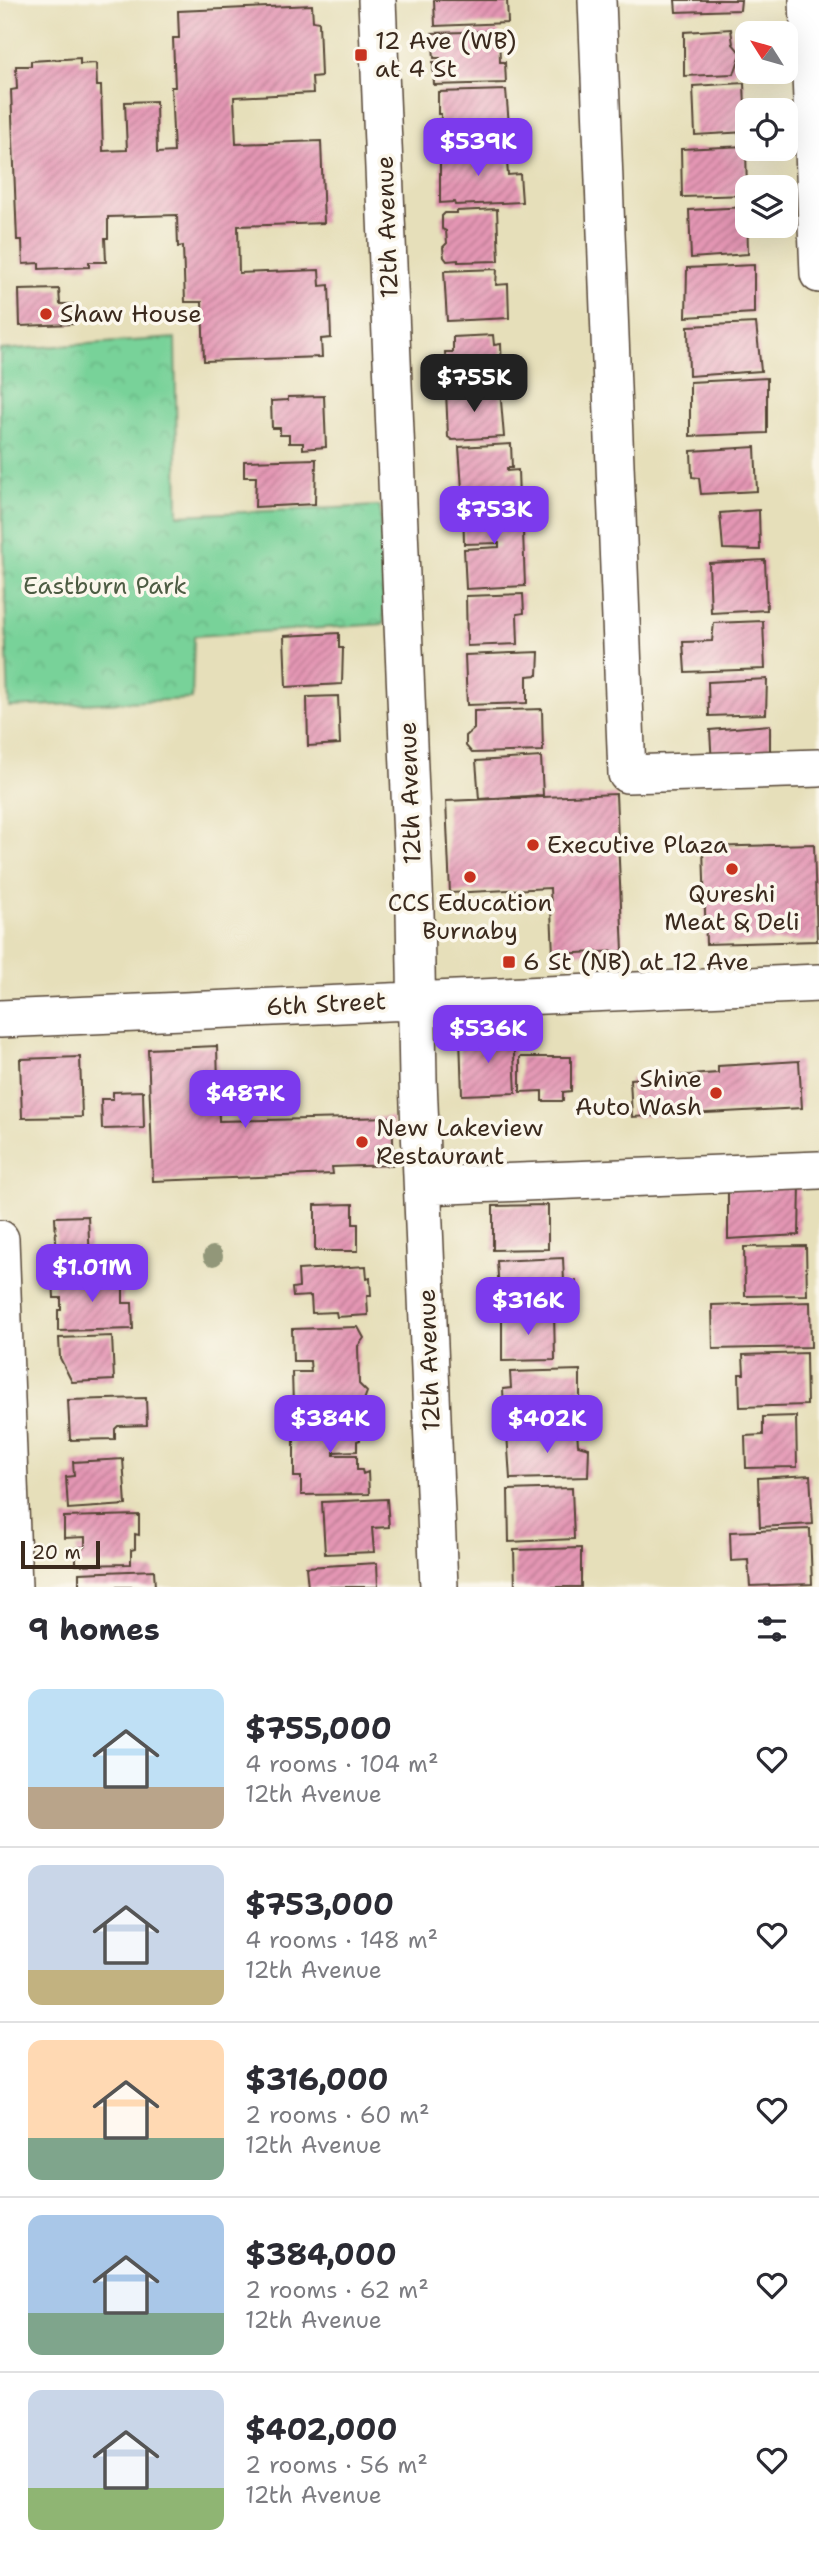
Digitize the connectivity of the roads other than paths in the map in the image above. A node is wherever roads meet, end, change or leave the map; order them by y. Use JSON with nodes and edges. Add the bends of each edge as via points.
{"nodes":[{"id":1,"x":377,"y":0,"type":"edge"},
{"id":2,"x":597,"y":0,"type":"edge"},
{"id":3,"x":808,"y":0,"type":"edge"},
{"id":4,"x":819,"y":274,"type":"edge"},
{"id":5,"x":819,"y":768,"type":"edge"},
{"id":6,"x":819,"y":983,"type":"edge"},
{"id":7,"x":416,"y":1000,"type":"junction"},
{"id":8,"x":0,"y":1019,"type":"edge"},
{"id":9,"x":819,"y":1170,"type":"edge"},
{"id":10,"x":423,"y":1186,"type":"junction"},
{"id":11,"x":0,"y":1239,"type":"edge"},
{"id":12,"x":13,"y":1587,"type":"edge"},
{"id":13,"x":439,"y":1587,"type":"edge"}],
"edges":[{"from":1,"to":7,"type":"street","name":"12th Avenue"},
{"from":2,"to":5,"type":"street","via":[[627,774]]},
{"from":3,"to":4,"type":"street"},
{"from":6,"to":7,"type":"street","name":"6th Street"},
{"from":7,"to":8,"type":"street","name":"6th Street"},
{"from":7,"to":10,"type":"street","name":"12th Avenue"},
{"from":9,"to":10,"type":"street"},
{"from":10,"to":13,"type":"street","name":"12th Avenue"},
{"from":11,"to":12,"type":"street"}]}
